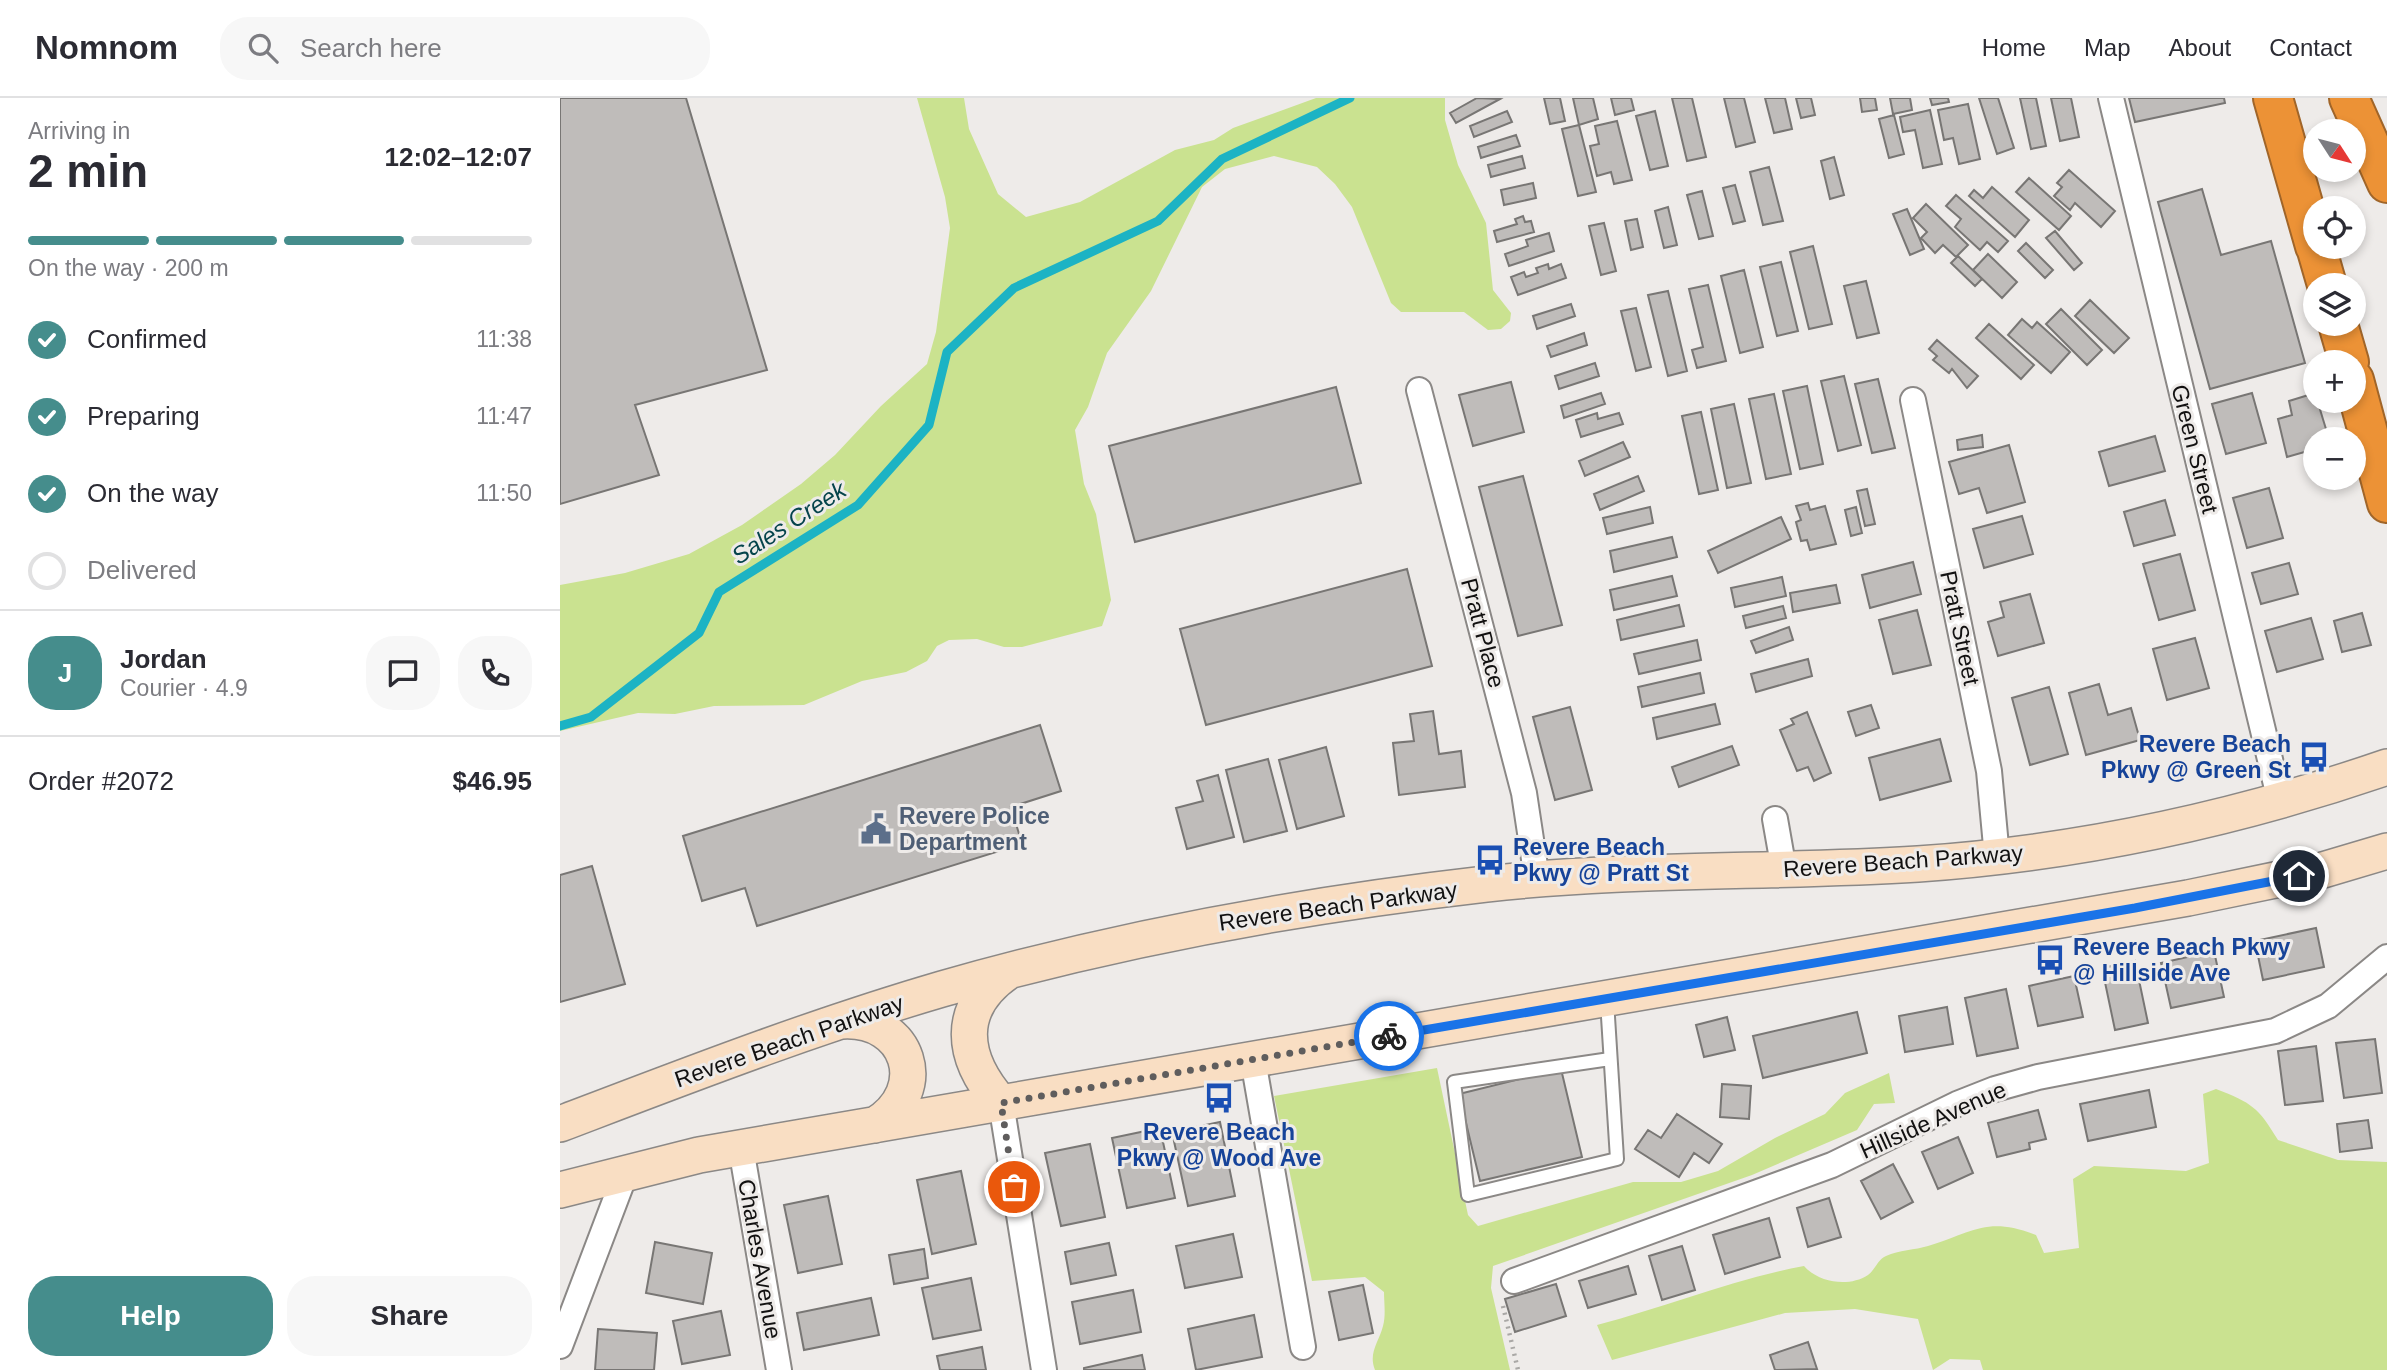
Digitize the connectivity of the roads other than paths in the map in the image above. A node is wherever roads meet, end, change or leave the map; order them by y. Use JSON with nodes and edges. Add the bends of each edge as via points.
{"nodes":[{"id":1,"x":2111,"y":98,"type":"edge"},
{"id":2,"x":2273,"y":98,"type":"edge"},
{"id":3,"x":2349,"y":98,"type":"edge"},
{"id":4,"x":2387,"y":183,"type":"edge"},
{"id":5,"x":2303,"y":204,"type":"edge"},
{"id":6,"x":1419,"y":390,"type":"dead end"},
{"id":7,"x":1913,"y":400,"type":"dead end"},
{"id":8,"x":2363,"y":413,"type":"edge"},
{"id":9,"x":2385,"y":491,"type":"edge"},
{"id":10,"x":2387,"y":767,"type":"edge"},
{"id":11,"x":2280,"y":800,"type":"junction"},
{"id":12,"x":1775,"y":819,"type":"dead end"},
{"id":13,"x":2387,"y":851,"type":"edge"},
{"id":14,"x":1997,"y":857,"type":"junction"},
{"id":15,"x":1784,"y":870,"type":"junction"},
{"id":16,"x":1537,"y":879,"type":"junction"},
{"id":17,"x":2387,"y":957,"type":"edge"},
{"id":18,"x":1009,"y":971,"type":"junction"},
{"id":19,"x":1607,"y":999,"type":"junction"},
{"id":20,"x":838,"y":1021,"type":"junction"},
{"id":21,"x":1610,"y":1059,"type":"junction"},
{"id":22,"x":1253,"y":1060,"type":"junction"},
{"id":23,"x":1001,"y":1103,"type":"junction"},
{"id":24,"x":560,"y":1124,"type":"edge"},
{"id":25,"x":875,"y":1125,"type":"junction"},
{"id":26,"x":741,"y":1148,"type":"junction"},
{"id":27,"x":626,"y":1172,"type":"junction"},
{"id":28,"x":561,"y":1186,"type":"edge"},
{"id":29,"x":1508,"y":1289,"type":"road end"},
{"id":30,"x":560,"y":1346,"type":"edge"},
{"id":31,"x":1303,"y":1347,"type":"dead end"},
{"id":32,"x":779,"y":1370,"type":"edge"},
{"id":33,"x":1044,"y":1370,"type":"edge"}],
"edges":[{"from":1,"to":11,"type":"street","name":"Green Street"},
{"from":2,"to":5,"type":"highway"},
{"from":3,"to":4,"type":"highway"},
{"from":6,"to":16,"type":"street","name":"Pratt Place","via":[[1524,793]]},
{"from":7,"to":14,"type":"street","name":"Pratt Street","via":[[1987,761]]},
{"from":8,"to":9,"type":"highway"},
{"from":10,"to":11,"type":"main road","name":"Revere Beach Parkway"},
{"from":11,"to":14,"type":"main road","name":"Revere Beach Parkway","via":[[2153,832]]},
{"from":12,"to":15,"type":"street"},
{"from":13,"to":19,"type":"main road","via":[[2229,890]]},
{"from":14,"to":15,"type":"main road","name":"Revere Beach Parkway"},
{"from":15,"to":16,"type":"main road","name":"Revere Beach Parkway"},
{"from":16,"to":18,"type":"main road","name":"Revere Beach Parkway","via":[[1240,919]]},
{"from":17,"to":29,"type":"street","name":"Hillside Avenue","via":[[2328,1006],[2275,1031],[1994,1089],[1832,1165]]},
{"from":18,"to":20,"type":"main road","name":"Revere Beach Parkway"},
{"from":18,"to":23,"type":"main road","via":[[982,994],[969,1029],[976,1068]]},
{"from":19,"to":21,"type":"lane"},
{"from":19,"to":22,"type":"main road"},
{"from":20,"to":24,"type":"main road","name":"Revere Beach Parkway"},
{"from":20,"to":25,"type":"main road","via":[[879,1026],[897,1041],[906,1061],[908,1076],[902,1098]]},
{"from":21,"to":21,"type":"lane","via":[[1618,1159],[1468,1195],[1454,1082]]},
{"from":22,"to":23,"type":"main road"},
{"from":22,"to":31,"type":"street"},
{"from":23,"to":25,"type":"main road"},
{"from":23,"to":33,"type":"street"},
{"from":25,"to":26,"type":"main road"},
{"from":26,"to":27,"type":"main road"},
{"from":26,"to":32,"type":"street","name":"Charles Avenue"},
{"from":27,"to":28,"type":"main road"},
{"from":27,"to":30,"type":"street"}]}
